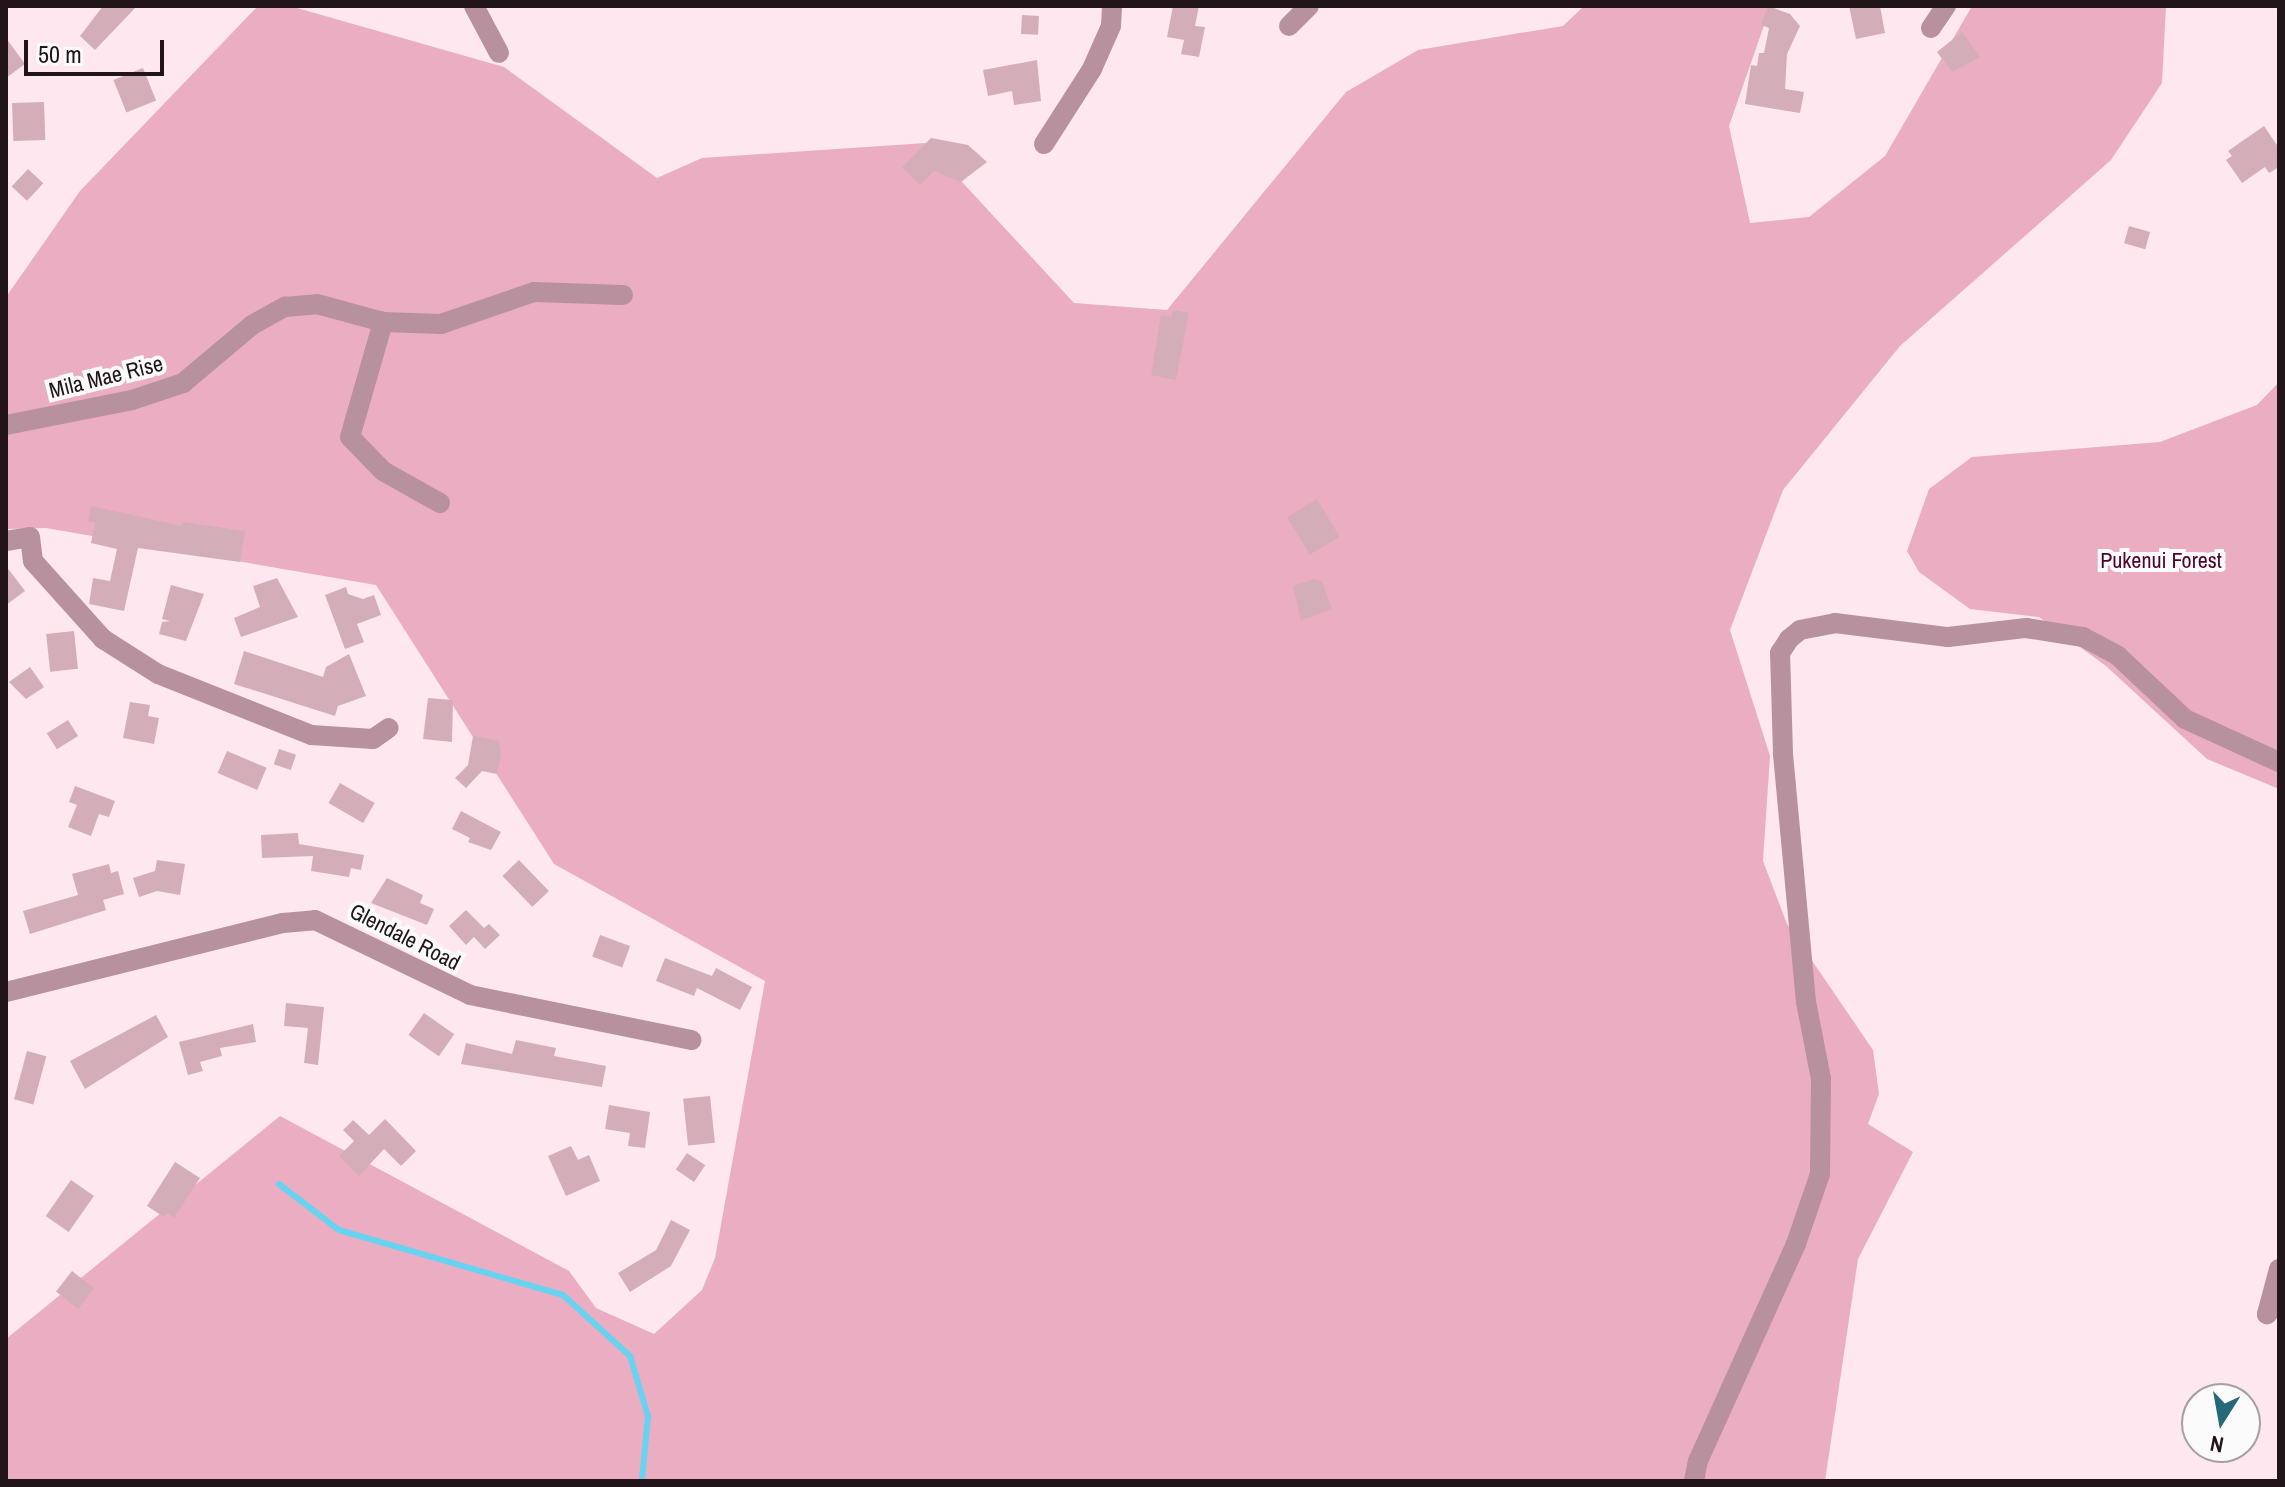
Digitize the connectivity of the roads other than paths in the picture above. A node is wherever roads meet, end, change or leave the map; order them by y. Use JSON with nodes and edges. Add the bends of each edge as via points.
{"nodes":[{"id":1,"x":474,"y":6,"type":"edge"},
{"id":2,"x":1112,"y":6,"type":"edge"},
{"id":3,"x":1309,"y":6,"type":"edge"},
{"id":4,"x":1946,"y":6,"type":"edge"},
{"id":5,"x":1289,"y":26,"type":"dead end"},
{"id":6,"x":1931,"y":28,"type":"dead end"},
{"id":7,"x":499,"y":53,"type":"dead end"},
{"id":8,"x":1044,"y":144,"type":"dead end"},
{"id":9,"x":623,"y":295,"type":"dead end"},
{"id":10,"x":383,"y":322,"type":"junction"},
{"id":11,"x":6,"y":425,"type":"edge"},
{"id":12,"x":440,"y":503,"type":"dead end"},
{"id":13,"x":6,"y":541,"type":"edge"},
{"id":14,"x":389,"y":728,"type":"dead end"},
{"id":15,"x":2279,"y":762,"type":"edge"},
{"id":16,"x":6,"y":992,"type":"edge"},
{"id":17,"x":691,"y":1040,"type":"dead end"},
{"id":18,"x":2279,"y":1269,"type":"edge"},
{"id":19,"x":2279,"y":1301,"type":"edge"},
{"id":20,"x":1694,"y":1481,"type":"edge"}],
"edges":[{"from":1,"to":7,"type":"street"},
{"from":2,"to":8,"type":"street","via":[[1111,26],[1092,69]]},
{"from":3,"to":5,"type":"street"},
{"from":4,"to":6,"type":"street"},
{"from":9,"to":10,"type":"street","name":"Mila Mae Rise","via":[[534,292],[441,324]]},
{"from":10,"to":11,"type":"street","name":"Mila Mae Rise","via":[[317,304],[285,307],[252,325],[183,383],[132,400]]},
{"from":10,"to":12,"type":"street","via":[[350,437],[383,471]]},
{"from":13,"to":14,"type":"street","via":[[30,537],[33,561],[43,574],[103,639],[144,668],[311,735],[373,739]]},
{"from":15,"to":20,"type":"street","via":[[2185,719],[2118,656],[2083,637],[2026,628],[1948,637],[1835,623],[1800,630],[1789,639],[1780,653],[1783,753],[1806,1002],[1821,1079],[1820,1174],[1796,1244]]},
{"from":16,"to":17,"type":"street","name":"Glendale Road","via":[[283,923],[315,920],[470,995]]},
{"from":18,"to":19,"type":"street","via":[[2267,1314]]}]}
